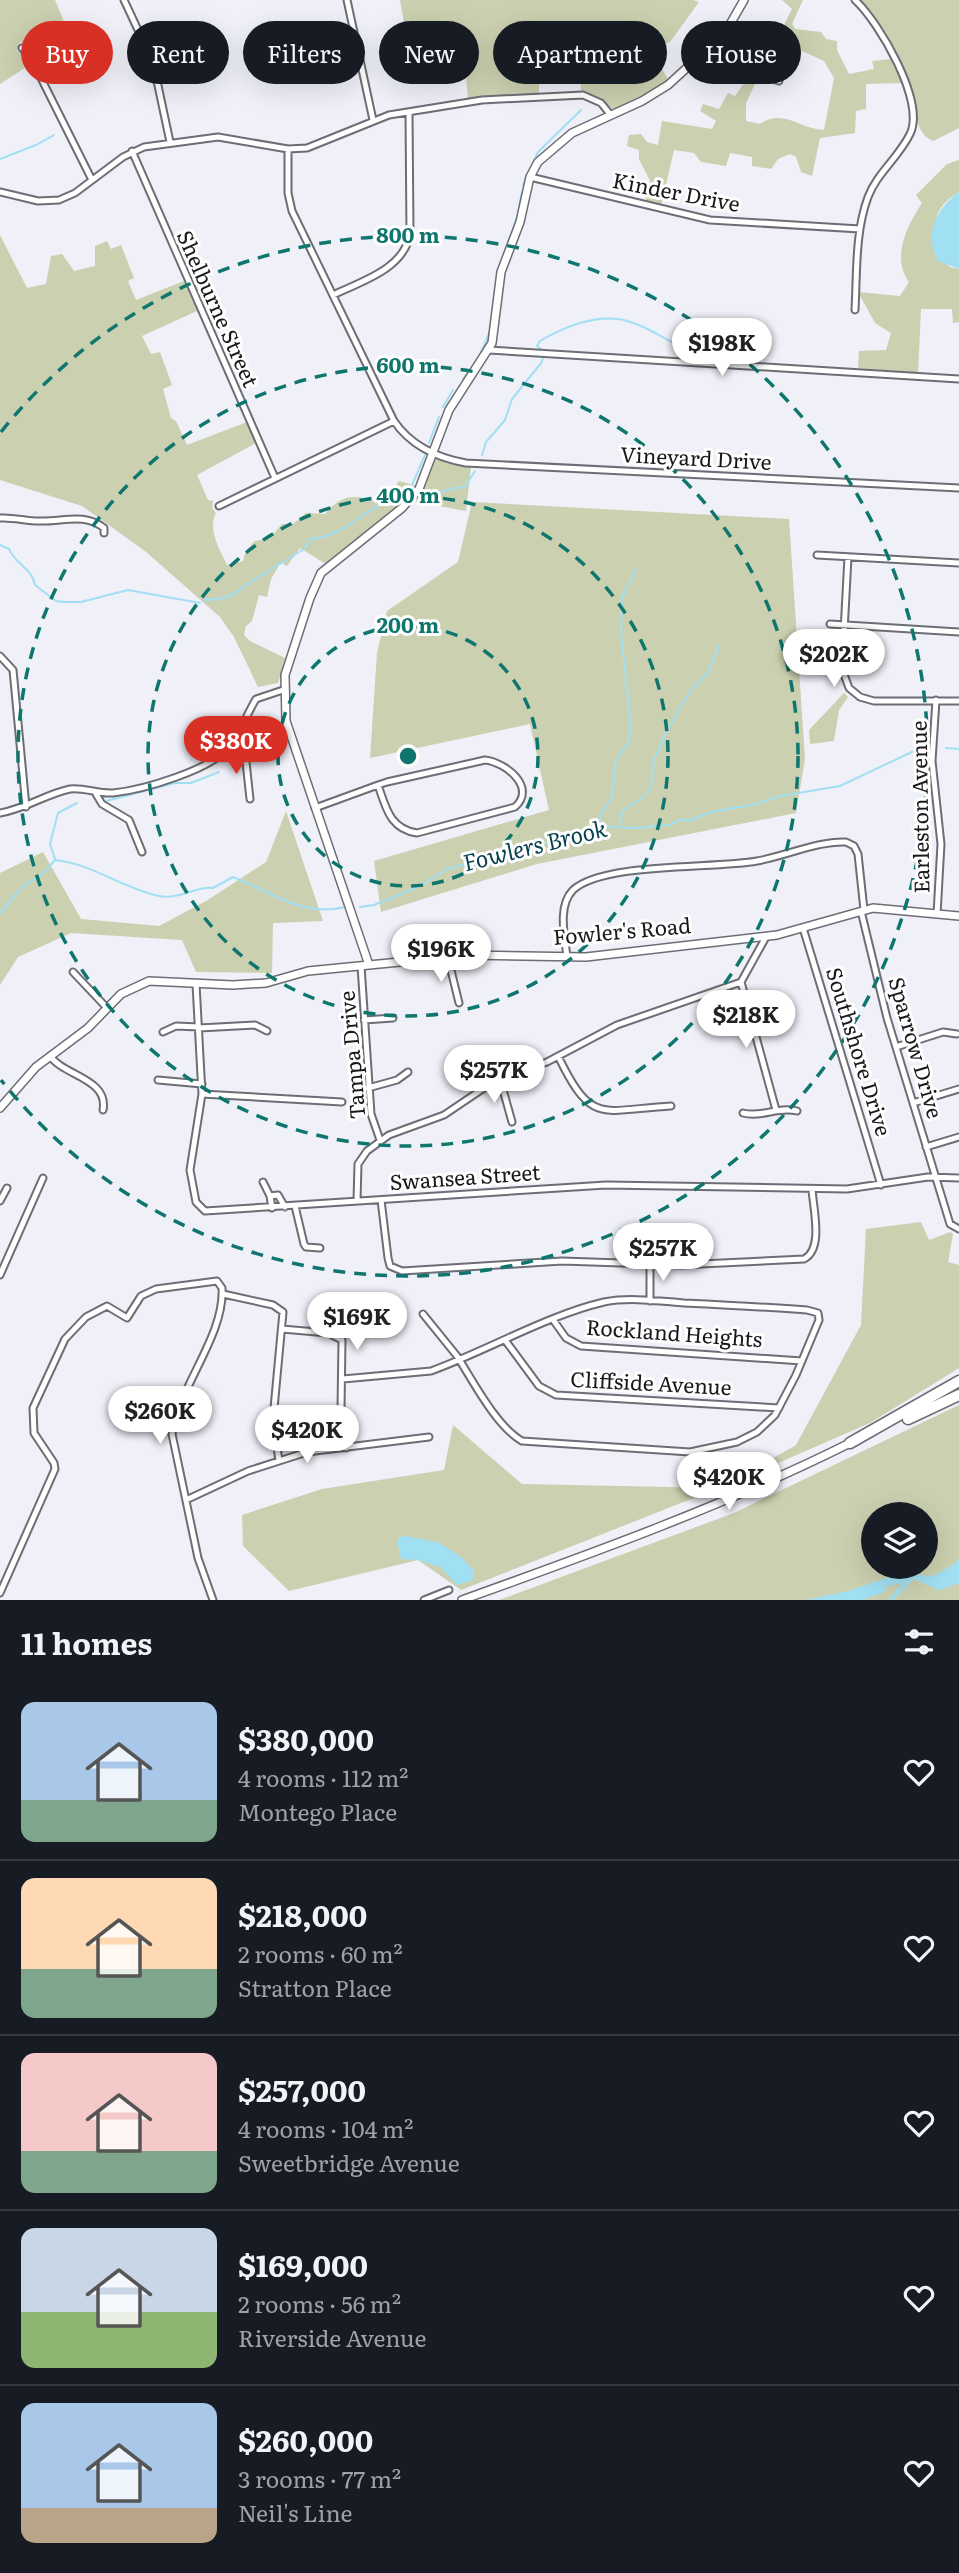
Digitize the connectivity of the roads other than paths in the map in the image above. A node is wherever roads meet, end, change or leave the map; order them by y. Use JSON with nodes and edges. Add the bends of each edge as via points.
{"nodes":[{"id":1,"x":347,"y":0,"type":"edge"},
{"id":2,"x":744,"y":0,"type":"edge"},
{"id":3,"x":855,"y":0,"type":"edge"},
{"id":4,"x":127,"y":1,"type":"edge"},
{"id":5,"x":734,"y":21,"type":"edge"},
{"id":6,"x":681,"y":72,"type":"edge"},
{"id":7,"x":44,"y":84,"type":"edge"},
{"id":8,"x":409,"y":113,"type":"junction"},
{"id":9,"x":610,"y":114,"type":"junction"},
{"id":10,"x":373,"y":120,"type":"junction"},
{"id":11,"x":170,"y":142,"type":"junction"},
{"id":12,"x":288,"y":149,"type":"junction"},
{"id":13,"x":132,"y":151,"type":"junction"},
{"id":14,"x":530,"y":177,"type":"junction"},
{"id":15,"x":92,"y":180,"type":"junction"},
{"id":16,"x":0,"y":192,"type":"edge"},
{"id":17,"x":860,"y":229,"type":"junction"},
{"id":18,"x":333,"y":295,"type":"junction"},
{"id":19,"x":855,"y":310,"type":"dead end"},
{"id":20,"x":489,"y":350,"type":"junction"},
{"id":21,"x":959,"y":379,"type":"edge"},
{"id":22,"x":394,"y":421,"type":"junction"},
{"id":23,"x":432,"y":454,"type":"junction"},
{"id":24,"x":275,"y":478,"type":"junction"},
{"id":25,"x":959,"y":488,"type":"edge"},
{"id":26,"x":219,"y":506,"type":"dead end"},
{"id":27,"x":0,"y":518,"type":"edge"},
{"id":28,"x":104,"y":533,"type":"dead end"},
{"id":29,"x":817,"y":555,"type":"dead end"},
{"id":30,"x":848,"y":557,"type":"junction"},
{"id":31,"x":959,"y":562,"type":"edge"},
{"id":32,"x":830,"y":624,"type":"dead end"},
{"id":33,"x":844,"y":625,"type":"junction"},
{"id":34,"x":959,"y":632,"type":"edge"},
{"id":35,"x":0,"y":656,"type":"edge"},
{"id":36,"x":283,"y":690,"type":"junction"},
{"id":37,"x":936,"y":700,"type":"junction"},
{"id":38,"x":959,"y":701,"type":"edge"},
{"id":39,"x":230,"y":745,"type":"junction"},
{"id":40,"x":378,"y":785,"type":"junction"},
{"id":41,"x":96,"y":794,"type":"junction"},
{"id":42,"x":250,"y":799,"type":"dead end"},
{"id":43,"x":26,"y":807,"type":"junction"},
{"id":44,"x":315,"y":808,"type":"junction"},
{"id":45,"x":0,"y":813,"type":"edge"},
{"id":46,"x":142,"y":852,"type":"dead end"},
{"id":47,"x":862,"y":910,"type":"junction"},
{"id":48,"x":937,"y":914,"type":"junction"},
{"id":49,"x":959,"y":916,"type":"edge"},
{"id":50,"x":803,"y":928,"type":"junction"},
{"id":51,"x":766,"y":937,"type":"junction"},
{"id":52,"x":567,"y":957,"type":"junction"},
{"id":53,"x":448,"y":958,"type":"junction"},
{"id":54,"x":365,"y":965,"type":"junction"},
{"id":55,"x":73,"y":972,"type":"dead end"},
{"id":56,"x":741,"y":982,"type":"junction"},
{"id":57,"x":197,"y":984,"type":"junction"},
{"id":58,"x":459,"y":1003,"type":"dead end"},
{"id":59,"x":107,"y":1008,"type":"junction"},
{"id":60,"x":393,"y":1018,"type":"dead end"},
{"id":61,"x":364,"y":1020,"type":"junction"},
{"id":62,"x":199,"y":1027,"type":"junction"},
{"id":63,"x":267,"y":1031,"type":"dead end"},
{"id":64,"x":163,"y":1032,"type":"dead end"},
{"id":65,"x":957,"y":1034,"type":"dead end"},
{"id":66,"x":896,"y":1047,"type":"junction"},
{"id":67,"x":50,"y":1056,"type":"junction"},
{"id":68,"x":558,"y":1056,"type":"junction"},
{"id":69,"x":408,"y":1072,"type":"dead end"},
{"id":70,"x":500,"y":1079,"type":"junction"},
{"id":71,"x":158,"y":1080,"type":"dead end"},
{"id":72,"x":202,"y":1084,"type":"junction"},
{"id":73,"x":368,"y":1088,"type":"junction"},
{"id":74,"x":959,"y":1089,"type":"edge"},
{"id":75,"x":202,"y":1094,"type":"junction"},
{"id":76,"x":342,"y":1102,"type":"dead end"},
{"id":77,"x":913,"y":1104,"type":"junction"},
{"id":78,"x":671,"y":1106,"type":"dead end"},
{"id":79,"x":0,"y":1108,"type":"edge"},
{"id":80,"x":103,"y":1110,"type":"dead end"},
{"id":81,"x":776,"y":1111,"type":"junction"},
{"id":82,"x":797,"y":1111,"type":"dead end"},
{"id":83,"x":743,"y":1113,"type":"dead end"},
{"id":84,"x":512,"y":1122,"type":"dead end"},
{"id":85,"x":959,"y":1137,"type":"edge"},
{"id":86,"x":380,"y":1140,"type":"junction"},
{"id":87,"x":926,"y":1147,"type":"junction"},
{"id":88,"x":935,"y":1176,"type":"junction"},
{"id":89,"x":43,"y":1178,"type":"dead end"},
{"id":90,"x":959,"y":1178,"type":"edge"},
{"id":91,"x":263,"y":1182,"type":"dead end"},
{"id":92,"x":881,"y":1185,"type":"junction"},
{"id":93,"x":7,"y":1188,"type":"dead end"},
{"id":94,"x":813,"y":1189,"type":"junction"},
{"id":95,"x":271,"y":1196,"type":"junction"},
{"id":96,"x":381,"y":1200,"type":"junction"},
{"id":97,"x":0,"y":1201,"type":"edge"},
{"id":98,"x":357,"y":1201,"type":"junction"},
{"id":99,"x":295,"y":1206,"type":"junction"},
{"id":100,"x":285,"y":1207,"type":"junction"},
{"id":101,"x":272,"y":1208,"type":"junction"},
{"id":102,"x":959,"y":1229,"type":"edge"},
{"id":103,"x":320,"y":1248,"type":"dead end"},
{"id":104,"x":650,"y":1264,"type":"junction"},
{"id":105,"x":390,"y":1266,"type":"junction"},
{"id":106,"x":382,"y":1270,"type":"dead end"},
{"id":107,"x":0,"y":1275,"type":"edge"},
{"id":108,"x":223,"y":1294,"type":"junction"},
{"id":109,"x":650,"y":1301,"type":"junction"},
{"id":110,"x":423,"y":1314,"type":"dead end"},
{"id":111,"x":554,"y":1321,"type":"junction"},
{"id":112,"x":282,"y":1329,"type":"junction"},
{"id":113,"x":505,"y":1340,"type":"junction"},
{"id":114,"x":459,"y":1360,"type":"junction"},
{"id":115,"x":802,"y":1361,"type":"junction"},
{"id":116,"x":342,"y":1379,"type":"junction"},
{"id":117,"x":959,"y":1381,"type":"edge"},
{"id":118,"x":959,"y":1395,"type":"edge"},
{"id":119,"x":779,"y":1408,"type":"junction"},
{"id":120,"x":429,"y":1437,"type":"dead end"},
{"id":121,"x":850,"y":1443,"type":"junction"},
{"id":122,"x":346,"y":1448,"type":"junction"},
{"id":123,"x":279,"y":1461,"type":"junction"},
{"id":124,"x":186,"y":1500,"type":"junction"},
{"id":125,"x":449,"y":1590,"type":"dead end"},
{"id":126,"x":0,"y":1593,"type":"edge"},
{"id":127,"x":213,"y":1600,"type":"edge"},
{"id":128,"x":424,"y":1600,"type":"edge"},
{"id":129,"x":462,"y":1600,"type":"edge"}],
"edges":[{"from":1,"to":10,"type":"street"},
{"from":2,"to":5,"type":"street"},
{"from":3,"to":17,"type":"street","via":[[875,25],[908,87],[914,118],[909,137],[870,191]]},
{"from":4,"to":11,"type":"street","via":[[153,60]]},
{"from":6,"to":9,"type":"street","via":[[660,90]]},
{"from":7,"to":15,"type":"street"},
{"from":8,"to":9,"type":"street","via":[[482,100],[569,95],[593,99]]},
{"from":8,"to":10,"type":"street"},
{"from":8,"to":18,"type":"street","via":[[409,241],[384,270]]},
{"from":9,"to":14,"type":"street","via":[[554,146]]},
{"from":10,"to":12,"type":"street","via":[[313,146]]},
{"from":11,"to":12,"type":"street","via":[[228,138]]},
{"from":11,"to":13,"type":"street"},
{"from":12,"to":18,"type":"street","via":[[290,204]]},
{"from":13,"to":15,"type":"street"},
{"from":13,"to":24,"type":"street","name":"Shelburne Street"},
{"from":14,"to":17,"type":"street","name":"Kinder Drive","via":[[710,219]]},
{"from":14,"to":20,"type":"street","via":[[520,222],[501,272],[497,322]]},
{"from":15,"to":16,"type":"street","via":[[69,197],[52,201]]},
{"from":17,"to":19,"type":"street"},
{"from":18,"to":22,"type":"street"},
{"from":20,"to":21,"type":"street"},
{"from":20,"to":23,"type":"street","via":[[455,399]]},
{"from":22,"to":23,"type":"street","via":[[407,437]]},
{"from":22,"to":24,"type":"street"},
{"from":23,"to":25,"type":"street","name":"Vineyard Drive","via":[[466,463]]},
{"from":23,"to":36,"type":"street","via":[[409,502],[321,573]]},
{"from":24,"to":26,"type":"street"},
{"from":27,"to":28,"type":"street","via":[[42,522],[81,517],[95,521]]},
{"from":29,"to":30,"type":"street"},
{"from":30,"to":31,"type":"street"},
{"from":30,"to":33,"type":"street"},
{"from":32,"to":33,"type":"street"},
{"from":33,"to":34,"type":"street"},
{"from":33,"to":37,"type":"street","via":[[843,676],[854,693],[874,701]]},
{"from":35,"to":43,"type":"street","via":[[13,670]]},
{"from":36,"to":39,"type":"street","via":[[256,699]]},
{"from":36,"to":44,"type":"street","via":[[287,728]]},
{"from":37,"to":38,"type":"street"},
{"from":37,"to":48,"type":"street","name":"Earleston Avenue","via":[[933,772],[941,844]]},
{"from":39,"to":41,"type":"street","via":[[207,764],[164,780]]},
{"from":39,"to":42,"type":"street","via":[[246,762]]},
{"from":40,"to":40,"type":"street","via":[[491,761],[520,782],[521,800],[515,807],[412,833],[390,818]]},
{"from":40,"to":44,"type":"street"},
{"from":41,"to":43,"type":"street","via":[[75,789]]},
{"from":41,"to":46,"type":"street","via":[[102,804],[129,820]]},
{"from":43,"to":45,"type":"street"},
{"from":44,"to":54,"type":"street"},
{"from":47,"to":48,"type":"street","name":"Fowler's Road"},
{"from":47,"to":50,"type":"street","name":"Fowler's Road"},
{"from":47,"to":52,"type":"street","name":"Sparrow Drive","via":[[859,857],[856,848],[846,842],[753,862],[625,873],[587,881],[569,894],[564,914]]},
{"from":47,"to":66,"type":"street","name":"Sparrow Drive"},
{"from":48,"to":49,"type":"street","name":"Fowler's Road"},
{"from":50,"to":51,"type":"street","name":"Fowler's Road"},
{"from":50,"to":92,"type":"street","name":"Southshore Drive"},
{"from":51,"to":52,"type":"street","name":"Fowler's Road"},
{"from":51,"to":56,"type":"street"},
{"from":52,"to":53,"type":"street","name":"Fowler's Road"},
{"from":53,"to":54,"type":"street","name":"Fowler's Road"},
{"from":53,"to":58,"type":"street"},
{"from":54,"to":57,"type":"street","name":"Fowler's Road","via":[[308,971],[266,983]]},
{"from":54,"to":61,"type":"street","name":"Tampa Drive"},
{"from":55,"to":59,"type":"street"},
{"from":56,"to":68,"type":"street","via":[[617,1025]]},
{"from":56,"to":81,"type":"street"},
{"from":57,"to":59,"type":"street","name":"Fowler's Road","via":[[145,981],[122,992]]},
{"from":57,"to":62,"type":"street","name":"Swansea Street"},
{"from":59,"to":67,"type":"street","name":"Fowler's Road"},
{"from":60,"to":61,"type":"street"},
{"from":61,"to":73,"type":"street","name":"Tampa Drive"},
{"from":62,"to":63,"type":"street","via":[[255,1025]]},
{"from":62,"to":64,"type":"street","via":[[176,1026]]},
{"from":62,"to":72,"type":"street","name":"Swansea Street"},
{"from":65,"to":66,"type":"street","via":[[943,1032]]},
{"from":66,"to":77,"type":"street","name":"Sparrow Drive"},
{"from":67,"to":79,"type":"street","name":"Fowler's Road"},
{"from":67,"to":80,"type":"street","via":[[99,1090]]},
{"from":68,"to":70,"type":"street"},
{"from":68,"to":78,"type":"street","via":[[579,1095],[592,1107]]},
{"from":69,"to":73,"type":"street"},
{"from":70,"to":84,"type":"street"},
{"from":70,"to":86,"type":"street","via":[[443,1115]]},
{"from":71,"to":72,"type":"street"},
{"from":72,"to":75,"type":"street","name":"Swansea Street"},
{"from":73,"to":86,"type":"street","name":"Tampa Drive"},
{"from":74,"to":77,"type":"street"},
{"from":75,"to":76,"type":"street"},
{"from":75,"to":101,"type":"street","name":"Swansea Street","via":[[190,1166],[198,1206],[218,1213]]},
{"from":77,"to":87,"type":"street","name":"Sparrow Drive"},
{"from":81,"to":82,"type":"street"},
{"from":81,"to":83,"type":"street"},
{"from":85,"to":87,"type":"street"},
{"from":86,"to":98,"type":"street","via":[[358,1164]]},
{"from":87,"to":88,"type":"street","name":"Sparrow Drive"},
{"from":88,"to":90,"type":"street","name":"Swansea Street"},
{"from":88,"to":92,"type":"street","name":"Swansea Street"},
{"from":88,"to":102,"type":"street","name":"Sparrow Drive","via":[[950,1224]]},
{"from":89,"to":107,"type":"street"},
{"from":91,"to":95,"type":"street"},
{"from":92,"to":94,"type":"street","name":"Swansea Street"},
{"from":93,"to":97,"type":"street"},
{"from":94,"to":96,"type":"street","name":"Swansea Street","via":[[606,1185]]},
{"from":94,"to":104,"type":"street","via":[[814,1251],[803,1259]]},
{"from":95,"to":100,"type":"street","via":[[278,1195]]},
{"from":95,"to":101,"type":"street"},
{"from":96,"to":98,"type":"street","name":"Swansea Street"},
{"from":96,"to":105,"type":"street"},
{"from":98,"to":99,"type":"street","name":"Swansea Street"},
{"from":99,"to":100,"type":"street","name":"Swansea Street"},
{"from":99,"to":103,"type":"street","via":[[304,1244]]},
{"from":100,"to":101,"type":"street","name":"Swansea Street"},
{"from":104,"to":105,"type":"street","via":[[562,1261],[410,1271]]},
{"from":104,"to":109,"type":"street"},
{"from":105,"to":106,"type":"street"},
{"from":108,"to":112,"type":"street","via":[[279,1307],[284,1314]]},
{"from":108,"to":124,"type":"street","via":[[211,1334],[175,1413],[172,1433]]},
{"from":108,"to":126,"type":"street","via":[[217,1280],[156,1289],[141,1296],[127,1318],[107,1306],[86,1317],[65,1339],[32,1413],[36,1436],[55,1469]]},
{"from":109,"to":111,"type":"street","via":[[604,1302]]},
{"from":109,"to":115,"type":"street","via":[[814,1311],[818,1323]]},
{"from":110,"to":114,"type":"street"},
{"from":111,"to":113,"type":"street"},
{"from":111,"to":115,"type":"street","name":"Rockland Heights","via":[[566,1338],[582,1346]]},
{"from":112,"to":116,"type":"street","via":[[340,1338]]},
{"from":112,"to":123,"type":"street","via":[[273,1419]]},
{"from":113,"to":114,"type":"street"},
{"from":113,"to":119,"type":"street","name":"Cliffside Avenue","via":[[539,1386],[556,1395]]},
{"from":114,"to":116,"type":"street","via":[[426,1372]]},
{"from":114,"to":119,"type":"street","via":[[512,1433],[533,1443],[708,1450],[757,1432]]},
{"from":115,"to":119,"type":"street"},
{"from":116,"to":122,"type":"street"},
{"from":117,"to":121,"type":"highway"},
{"from":118,"to":121,"type":"highway"},
{"from":120,"to":122,"type":"street"},
{"from":121,"to":129,"type":"street","via":[[570,1561]]},
{"from":122,"to":123,"type":"street","via":[[307,1452]]},
{"from":123,"to":124,"type":"street"},
{"from":124,"to":127,"type":"street","via":[[198,1558]]},
{"from":125,"to":128,"type":"street"}]}
